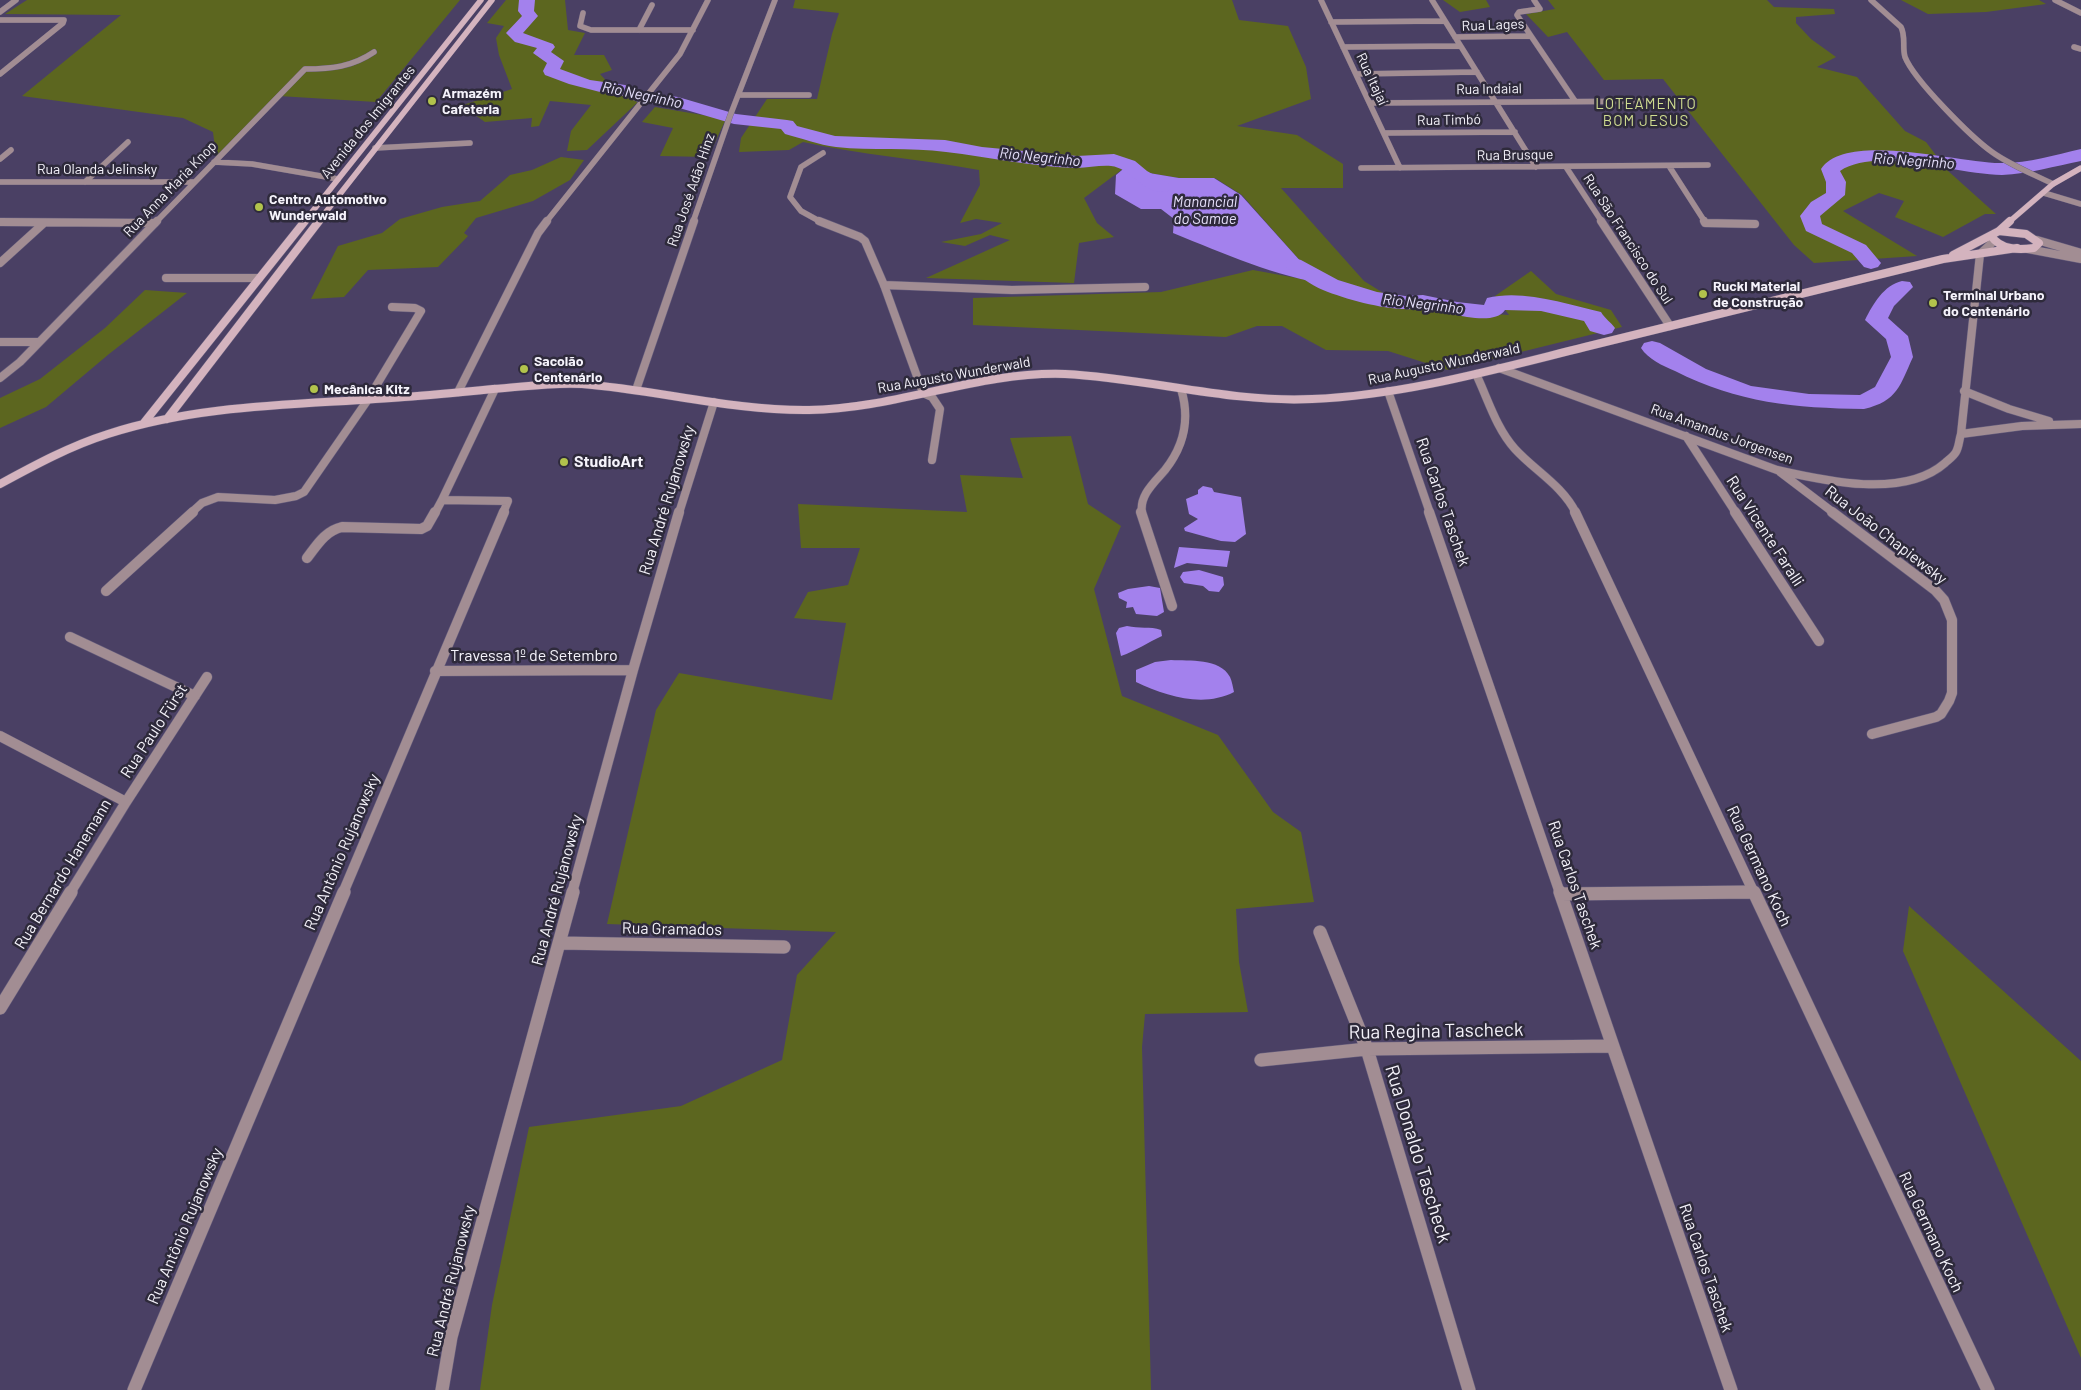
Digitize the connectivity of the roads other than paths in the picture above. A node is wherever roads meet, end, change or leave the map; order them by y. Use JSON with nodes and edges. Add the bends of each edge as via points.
{"nodes":[{"id":1,"x":16,"y":0,"type":"edge"},
{"id":2,"x":481,"y":0,"type":"edge"},
{"id":3,"x":492,"y":0,"type":"edge"},
{"id":4,"x":708,"y":0,"type":"edge"},
{"id":5,"x":774,"y":0,"type":"edge"},
{"id":6,"x":1321,"y":0,"type":"edge"},
{"id":7,"x":1432,"y":0,"type":"edge"},
{"id":8,"x":1534,"y":0,"type":"edge"},
{"id":9,"x":1871,"y":0,"type":"edge"},
{"id":10,"x":2055,"y":0,"type":"edge"},
{"id":11,"x":652,"y":5,"type":"dead end"},
{"id":12,"x":0,"y":12,"type":"edge"},
{"id":13,"x":584,"y":13,"type":"dead end"},
{"id":14,"x":2081,"y":13,"type":"edge"},
{"id":15,"x":0,"y":20,"type":"edge"},
{"id":16,"x":1445,"y":21,"type":"junction"},
{"id":17,"x":1331,"y":22,"type":"junction"},
{"id":18,"x":462,"y":24,"type":"junction"},
{"id":19,"x":473,"y":24,"type":"junction"},
{"id":20,"x":639,"y":30,"type":"junction"},
{"id":21,"x":693,"y":30,"type":"junction"},
{"id":22,"x":1531,"y":36,"type":"junction"},
{"id":23,"x":1455,"y":37,"type":"junction"},
{"id":24,"x":1460,"y":46,"type":"junction"},
{"id":25,"x":1343,"y":47,"type":"junction"},
{"id":26,"x":2074,"y":47,"type":"dead end"},
{"id":27,"x":2081,"y":49,"type":"edge"},
{"id":28,"x":374,"y":52,"type":"dead end"},
{"id":29,"x":436,"y":56,"type":"junction"},
{"id":30,"x":442,"y":63,"type":"junction"},
{"id":31,"x":1477,"y":72,"type":"junction"},
{"id":32,"x":0,"y":74,"type":"edge"},
{"id":33,"x":1356,"y":74,"type":"junction"},
{"id":34,"x":739,"y":95,"type":"junction"},
{"id":35,"x":809,"y":95,"type":"dead end"},
{"id":36,"x":403,"y":96,"type":"junction"},
{"id":37,"x":1495,"y":101,"type":"junction"},
{"id":38,"x":1575,"y":101,"type":"junction"},
{"id":39,"x":1672,"y":101,"type":"dead end"},
{"id":40,"x":411,"y":102,"type":"junction"},
{"id":41,"x":1370,"y":103,"type":"junction"},
{"id":42,"x":384,"y":121,"type":"junction"},
{"id":43,"x":390,"y":129,"type":"junction"},
{"id":44,"x":1514,"y":132,"type":"junction"},
{"id":45,"x":1384,"y":133,"type":"junction"},
{"id":46,"x":128,"y":142,"type":"dead end"},
{"id":47,"x":470,"y":143,"type":"dead end"},
{"id":48,"x":376,"y":148,"type":"junction"},
{"id":49,"x":10,"y":150,"type":"dead end"},
{"id":50,"x":823,"y":153,"type":"dead end"},
{"id":51,"x":0,"y":160,"type":"edge"},
{"id":52,"x":214,"y":162,"type":"junction"},
{"id":53,"x":1708,"y":165,"type":"dead end"},
{"id":54,"x":1669,"y":166,"type":"junction"},
{"id":55,"x":1536,"y":167,"type":"junction"},
{"id":56,"x":1566,"y":167,"type":"junction"},
{"id":57,"x":1361,"y":168,"type":"dead end"},
{"id":58,"x":1400,"y":168,"type":"junction"},
{"id":59,"x":2081,"y":168,"type":"edge"},
{"id":60,"x":338,"y":179,"type":"junction"},
{"id":61,"x":0,"y":182,"type":"edge"},
{"id":62,"x":85,"y":182,"type":"junction"},
{"id":63,"x":194,"y":182,"type":"junction"},
{"id":64,"x":2053,"y":184,"type":"junction"},
{"id":65,"x":2044,"y":193,"type":"junction"},
{"id":66,"x":2081,"y":204,"type":"edge"},
{"id":67,"x":2015,"y":218,"type":"junction"},
{"id":68,"x":0,"y":222,"type":"edge"},
{"id":69,"x":44,"y":223,"type":"junction"},
{"id":70,"x":155,"y":223,"type":"junction"},
{"id":71,"x":1755,"y":224,"type":"dead end"},
{"id":72,"x":1999,"y":231,"type":"junction"},
{"id":73,"x":2034,"y":238,"type":"junction"},
{"id":74,"x":1992,"y":239,"type":"junction"},
{"id":75,"x":2017,"y":248,"type":"junction"},
{"id":76,"x":2028,"y":249,"type":"junction"},
{"id":77,"x":2081,"y":253,"type":"edge"},
{"id":78,"x":1980,"y":254,"type":"junction"},
{"id":79,"x":1943,"y":259,"type":"junction"},
{"id":80,"x":2081,"y":259,"type":"edge"},
{"id":81,"x":0,"y":263,"type":"edge"},
{"id":82,"x":166,"y":278,"type":"dead end"},
{"id":83,"x":259,"y":278,"type":"junction"},
{"id":84,"x":274,"y":279,"type":"junction"},
{"id":85,"x":884,"y":285,"type":"junction"},
{"id":86,"x":1145,"y":287,"type":"dead end"},
{"id":87,"x":392,"y":307,"type":"dead end"},
{"id":88,"x":226,"y":320,"type":"junction"},
{"id":89,"x":243,"y":320,"type":"junction"},
{"id":90,"x":1670,"y":326,"type":"junction"},
{"id":91,"x":0,"y":342,"type":"edge"},
{"id":92,"x":38,"y":342,"type":"junction"},
{"id":93,"x":1499,"y":368,"type":"junction"},
{"id":94,"x":1476,"y":374,"type":"junction"},
{"id":95,"x":0,"y":378,"type":"edge"},
{"id":96,"x":494,"y":389,"type":"junction"},
{"id":97,"x":1181,"y":389,"type":"junction"},
{"id":98,"x":636,"y":390,"type":"junction"},
{"id":99,"x":1388,"y":391,"type":"junction"},
{"id":100,"x":1964,"y":391,"type":"junction"},
{"id":101,"x":458,"y":392,"type":"junction"},
{"id":102,"x":923,"y":393,"type":"junction"},
{"id":103,"x":367,"y":401,"type":"junction"},
{"id":104,"x":714,"y":402,"type":"junction"},
{"id":105,"x":167,"y":419,"type":"junction"},
{"id":106,"x":143,"y":424,"type":"junction"},
{"id":107,"x":2062,"y":424,"type":"junction"},
{"id":108,"x":2081,"y":424,"type":"edge"},
{"id":109,"x":1961,"y":434,"type":"junction"},
{"id":110,"x":1686,"y":436,"type":"junction"},
{"id":111,"x":932,"y":460,"type":"dead end"},
{"id":112,"x":1777,"y":470,"type":"junction"},
{"id":113,"x":0,"y":484,"type":"edge"},
{"id":114,"x":442,"y":500,"type":"junction"},
{"id":115,"x":307,"y":558,"type":"dead end"},
{"id":116,"x":106,"y":590,"type":"dead end"},
{"id":117,"x":1172,"y":606,"type":"dead end"},
{"id":118,"x":70,"y":637,"type":"dead end"},
{"id":119,"x":1819,"y":641,"type":"dead end"},
{"id":120,"x":634,"y":670,"type":"junction"},
{"id":121,"x":435,"y":671,"type":"junction"},
{"id":122,"x":207,"y":677,"type":"dead end"},
{"id":123,"x":195,"y":696,"type":"junction"},
{"id":124,"x":1872,"y":734,"type":"dead end"},
{"id":125,"x":0,"y":736,"type":"edge"},
{"id":126,"x":126,"y":802,"type":"junction"},
{"id":127,"x":1753,"y":892,"type":"junction"},
{"id":128,"x":1561,"y":894,"type":"junction"},
{"id":129,"x":1320,"y":932,"type":"dead end"},
{"id":130,"x":560,"y":943,"type":"junction"},
{"id":131,"x":784,"y":947,"type":"dead end"},
{"id":132,"x":0,"y":1008,"type":"edge"},
{"id":133,"x":1613,"y":1046,"type":"junction"},
{"id":134,"x":1367,"y":1049,"type":"junction"},
{"id":135,"x":1262,"y":1060,"type":"dead end"},
{"id":136,"x":134,"y":1390,"type":"edge"},
{"id":137,"x":442,"y":1390,"type":"edge"},
{"id":138,"x":1469,"y":1390,"type":"edge"},
{"id":139,"x":1731,"y":1390,"type":"edge"},
{"id":140,"x":1988,"y":1390,"type":"edge"}],
"edges":[{"from":1,"to":12,"type":"street"},
{"from":2,"to":18,"type":"main road","name":"Avenida dos Imigrantes"},
{"from":3,"to":19,"type":"main road","name":"Avenida dos Imigrantes"},
{"from":4,"to":21,"type":"street"},
{"from":5,"to":34,"type":"street","name":"Rua José Adão Hinz"},
{"from":6,"to":17,"type":"street","name":"Rua Itajaí"},
{"from":7,"to":16,"type":"street"},
{"from":8,"to":22,"type":"street","name":"Rua Lages","via":[[1540,9],[1517,15]]},
{"from":9,"to":64,"type":"street","via":[[1901,27],[1908,65],[1919,80],[1978,141],[2014,166]]},
{"from":10,"to":14,"type":"street"},
{"from":11,"to":20,"type":"street"},
{"from":13,"to":20,"type":"street","via":[[580,26],[584,29]]},
{"from":15,"to":32,"type":"street","via":[[64,20]]},
{"from":16,"to":17,"type":"street"},
{"from":16,"to":23,"type":"street"},
{"from":17,"to":25,"type":"street","name":"Rua Itajaí"},
{"from":18,"to":19,"type":"main road"},
{"from":18,"to":29,"type":"main road","name":"Avenida dos Imigrantes"},
{"from":19,"to":30,"type":"main road","name":"Avenida dos Imigrantes"},
{"from":20,"to":21,"type":"street"},
{"from":21,"to":101,"type":"street","via":[[680,54],[538,233]]},
{"from":22,"to":23,"type":"street","name":"Rua Lages"},
{"from":22,"to":38,"type":"street"},
{"from":23,"to":24,"type":"street"},
{"from":24,"to":25,"type":"street"},
{"from":24,"to":31,"type":"street"},
{"from":25,"to":33,"type":"street","name":"Rua Itajaí"},
{"from":26,"to":27,"type":"street"},
{"from":28,"to":52,"type":"street","name":"Rua Anna Maria Knop","via":[[355,65],[305,69]]},
{"from":29,"to":30,"type":"main road","via":[[433,64]]},
{"from":29,"to":36,"type":"main road","name":"Avenida dos Imigrantes"},
{"from":30,"to":40,"type":"main road","name":"Avenida dos Imigrantes"},
{"from":31,"to":33,"type":"street"},
{"from":31,"to":37,"type":"street"},
{"from":33,"to":41,"type":"street","name":"Rua Itajaí"},
{"from":34,"to":35,"type":"street"},
{"from":34,"to":98,"type":"street","name":"Rua José Adão Hinz"},
{"from":36,"to":40,"type":"main road","via":[[413,97]]},
{"from":36,"to":42,"type":"main road","name":"Avenida dos Imigrantes"},
{"from":37,"to":38,"type":"street","name":"Rua Indaial"},
{"from":37,"to":41,"type":"street","name":"Rua Indaial"},
{"from":37,"to":44,"type":"street"},
{"from":38,"to":39,"type":"street","name":"Rua Indaial"},
{"from":40,"to":43,"type":"main road","name":"Avenida dos Imigrantes"},
{"from":41,"to":45,"type":"street","name":"Rua Itajaí"},
{"from":42,"to":43,"type":"main road","via":[[382,128]]},
{"from":42,"to":60,"type":"main road","name":"Avenida dos Imigrantes"},
{"from":43,"to":48,"type":"main road","name":"Avenida dos Imigrantes"},
{"from":44,"to":45,"type":"street","name":"Rua Timbó"},
{"from":44,"to":55,"type":"street"},
{"from":45,"to":58,"type":"street","name":"Rua Itajaí"},
{"from":46,"to":62,"type":"street"},
{"from":47,"to":48,"type":"street"},
{"from":48,"to":84,"type":"main road","name":"Avenida dos Imigrantes"},
{"from":49,"to":51,"type":"street"},
{"from":50,"to":85,"type":"street","via":[[801,167],[791,202],[815,219],[860,237]]},
{"from":52,"to":60,"type":"street","via":[[252,164]]},
{"from":52,"to":63,"type":"street","name":"Rua Anna Maria Knop"},
{"from":53,"to":54,"type":"street","name":"Rua Brusque"},
{"from":54,"to":56,"type":"street","name":"Rua Brusque"},
{"from":54,"to":71,"type":"street","via":[[1705,223]]},
{"from":55,"to":56,"type":"street","name":"Rua Brusque"},
{"from":55,"to":58,"type":"street","name":"Rua Brusque"},
{"from":56,"to":90,"type":"street","name":"Rua São Francisco do Sul"},
{"from":57,"to":58,"type":"street","name":"Rua Brusque"},
{"from":59,"to":64,"type":"main road","name":"Rua Augusto Wunderwald"},
{"from":60,"to":83,"type":"main road","name":"Avenida dos Imigrantes"},
{"from":61,"to":62,"type":"street","name":"Rua Olanda Jelinsky"},
{"from":62,"to":63,"type":"street","name":"Rua Olanda Jelinsky"},
{"from":63,"to":70,"type":"street","name":"Rua Anna Maria Knop"},
{"from":64,"to":65,"type":"main road","name":"Rua Augusto Wunderwald"},
{"from":65,"to":66,"type":"street"},
{"from":65,"to":67,"type":"main road","name":"Rua Augusto Wunderwald"},
{"from":67,"to":72,"type":"main road","name":"Rua Augusto Wunderwald"},
{"from":67,"to":73,"type":"main road","via":[[2017,224]]},
{"from":68,"to":69,"type":"street"},
{"from":69,"to":70,"type":"street"},
{"from":69,"to":81,"type":"street"},
{"from":70,"to":92,"type":"street","name":"Rua Anna Maria Knop"},
{"from":72,"to":73,"type":"main road"},
{"from":72,"to":74,"type":"main road","name":"Rua Augusto Wunderwald"},
{"from":73,"to":76,"type":"main road","via":[[2038,246]]},
{"from":73,"to":77,"type":"street"},
{"from":74,"to":75,"type":"main road"},
{"from":74,"to":78,"type":"street"},
{"from":74,"to":79,"type":"main road","name":"Rua Augusto Wunderwald"},
{"from":75,"to":76,"type":"main road"},
{"from":75,"to":78,"type":"main road","name":"Rua Augusto Wunderwald"},
{"from":76,"to":80,"type":"street"},
{"from":78,"to":79,"type":"main road","name":"Rua Augusto Wunderwald"},
{"from":78,"to":100,"type":"street","name":"Rua Amandus Jorgensen"},
{"from":79,"to":90,"type":"main road","name":"Rua Augusto Wunderwald"},
{"from":82,"to":83,"type":"street"},
{"from":83,"to":84,"type":"main road"},
{"from":83,"to":88,"type":"main road","name":"Avenida dos Imigrantes"},
{"from":84,"to":89,"type":"main road","name":"Avenida dos Imigrantes"},
{"from":85,"to":86,"type":"street","via":[[1021,290]]},
{"from":85,"to":102,"type":"street"},
{"from":87,"to":103,"type":"street","via":[[415,308],[421,312]]},
{"from":88,"to":89,"type":"main road"},
{"from":88,"to":106,"type":"main road","name":"Avenida dos Imigrantes"},
{"from":89,"to":105,"type":"main road","name":"Avenida dos Imigrantes"},
{"from":90,"to":93,"type":"main road","name":"Rua Augusto Wunderwald"},
{"from":91,"to":92,"type":"street"},
{"from":92,"to":95,"type":"street","name":"Rua Anna Maria Knop"},
{"from":93,"to":94,"type":"main road","name":"Rua Augusto Wunderwald"},
{"from":93,"to":110,"type":"street","name":"Rua Amandus Jorgensen"},
{"from":94,"to":99,"type":"main road","name":"Rua Augusto Wunderwald"},
{"from":94,"to":127,"type":"street","name":"Rua Germano Koch","via":[[1514,448],[1556,484],[1570,503]]},
{"from":96,"to":98,"type":"main road","name":"Rua Augusto Wunderwald","via":[[560,384]]},
{"from":96,"to":101,"type":"main road","name":"Rua Augusto Wunderwald"},
{"from":96,"to":114,"type":"street"},
{"from":97,"to":99,"type":"main road","name":"Rua Augusto Wunderwald","via":[[1289,400]]},
{"from":97,"to":102,"type":"main road","name":"Rua Augusto Wunderwald","via":[[1086,376],[1038,374]]},
{"from":97,"to":117,"type":"street","via":[[1187,408],[1181,441],[1169,464],[1147,488],[1141,510]]},
{"from":98,"to":104,"type":"main road","name":"Rua Augusto Wunderwald"},
{"from":99,"to":128,"type":"street","name":"Rua Carlos Taschek"},
{"from":100,"to":107,"type":"street","via":[[2009,409]]},
{"from":100,"to":109,"type":"street","name":"Rua Amandus Jorgensen"},
{"from":101,"to":103,"type":"main road","name":"Rua Augusto Wunderwald"},
{"from":102,"to":104,"type":"main road","name":"Rua Augusto Wunderwald","via":[[816,410]]},
{"from":102,"to":111,"type":"street","via":[[932,397],[940,409]]},
{"from":103,"to":105,"type":"main road","name":"Rua Augusto Wunderwald","via":[[227,411]]},
{"from":103,"to":116,"type":"street","via":[[304,492],[285,499],[218,496],[210,499]]},
{"from":104,"to":120,"type":"street","name":"Rua André Rujanowsky"},
{"from":105,"to":106,"type":"main road","name":"Rua Augusto Wunderwald"},
{"from":106,"to":113,"type":"main road","name":"Rua Augusto Wunderwald","via":[[75,445]]},
{"from":107,"to":108,"type":"street"},
{"from":107,"to":109,"type":"street"},
{"from":109,"to":112,"type":"street","name":"Rua Amandus Jorgensen","via":[[1955,454],[1943,466],[1926,476],[1906,480],[1849,483],[1818,480]]},
{"from":110,"to":112,"type":"street","name":"Rua Amandus Jorgensen"},
{"from":110,"to":119,"type":"street","name":"Rua Vicente Faralli"},
{"from":112,"to":124,"type":"street","name":"Rua João Chapiewsky","via":[[1922,579],[1949,609],[1952,620],[1952,693],[1947,704],[1940,715],[1927,721]]},
{"from":114,"to":115,"type":"street","via":[[427,526],[421,529],[331,529]]},
{"from":114,"to":121,"type":"street","name":"Rua Antônio Rujanowsky","via":[[508,501]]},
{"from":118,"to":123,"type":"street"},
{"from":120,"to":121,"type":"street","name":"Travessa 1º de Setembro"},
{"from":120,"to":130,"type":"street","name":"Rua André Rujanowsky"},
{"from":121,"to":136,"type":"street","name":"Rua Antônio Rujanowsky"},
{"from":122,"to":123,"type":"street","name":"Rua Paulo Fürst"},
{"from":123,"to":126,"type":"street","name":"Rua Paulo Fürst"},
{"from":125,"to":126,"type":"street","name":"Rua Bernardo Hanemann"},
{"from":126,"to":132,"type":"street","name":"Rua Bernardo Hanemann"},
{"from":127,"to":128,"type":"street"},
{"from":127,"to":140,"type":"street","name":"Rua Germano Koch"},
{"from":128,"to":133,"type":"street","name":"Rua Carlos Taschek"},
{"from":129,"to":134,"type":"street","name":"Rua Donaldo Tascheck"},
{"from":130,"to":131,"type":"street","name":"Rua Gramados"},
{"from":130,"to":137,"type":"street","name":"Rua André Rujanowsky","via":[[450,1337]]},
{"from":133,"to":134,"type":"street","name":"Rua Regina Tascheck"},
{"from":133,"to":139,"type":"street","name":"Rua Carlos Taschek"},
{"from":134,"to":135,"type":"street","name":"Rua Regina Tascheck"},
{"from":134,"to":138,"type":"street","name":"Rua Donaldo Tascheck"}]}
